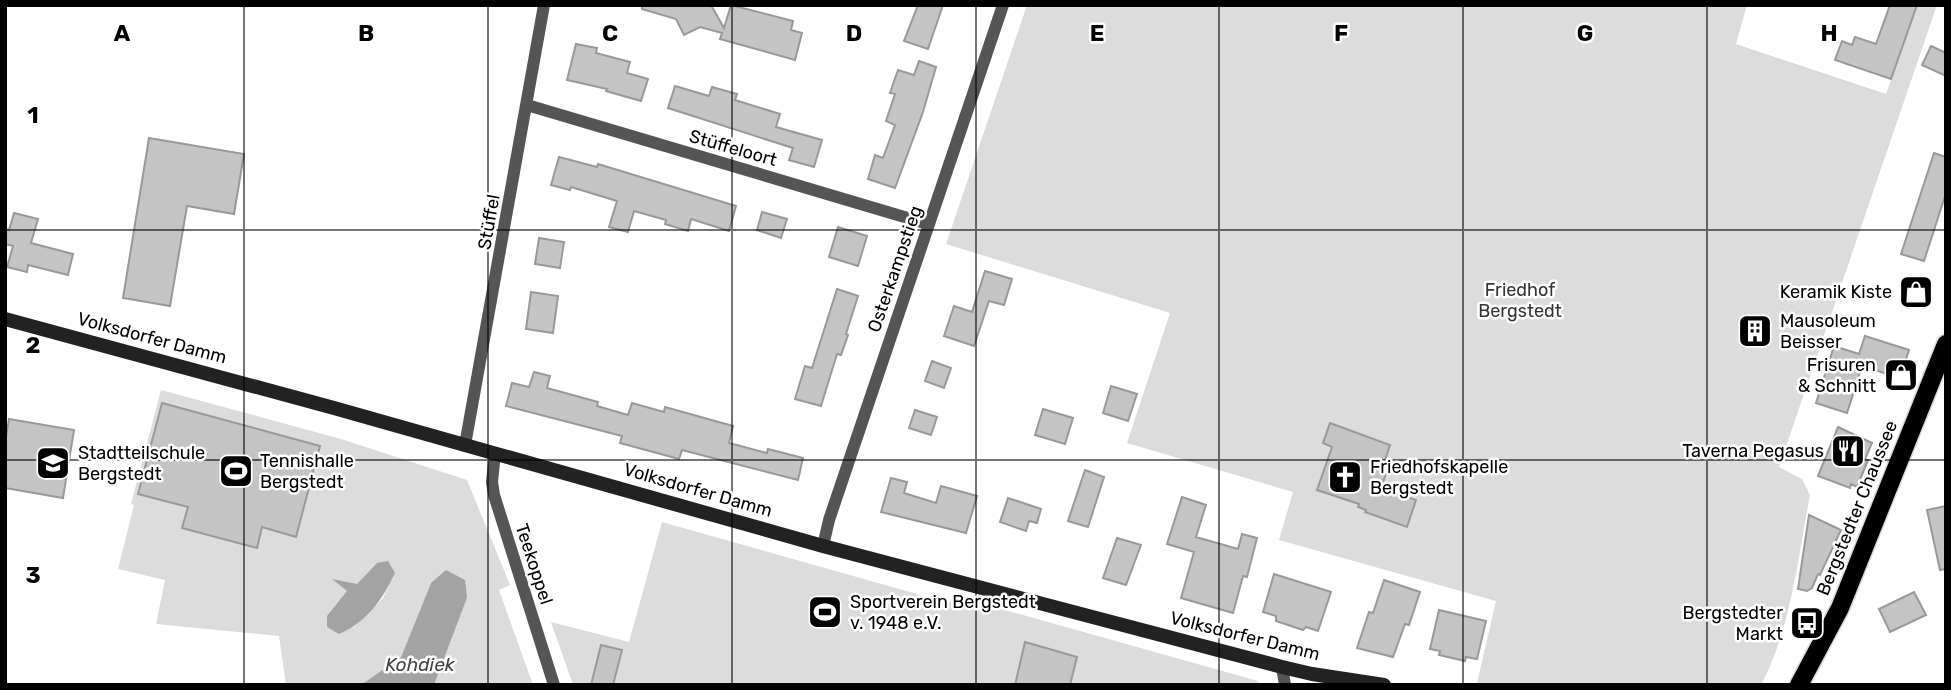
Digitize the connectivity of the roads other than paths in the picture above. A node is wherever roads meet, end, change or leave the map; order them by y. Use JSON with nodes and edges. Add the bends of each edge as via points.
{"nodes":[{"id":1,"x":544,"y":5,"type":"edge"},
{"id":2,"x":1003,"y":5,"type":"edge"},
{"id":3,"x":527,"y":105,"type":"junction"},
{"id":4,"x":928,"y":224,"type":"junction"},
{"id":5,"x":5,"y":319,"type":"edge"},
{"id":6,"x":1946,"y":344,"type":"edge"},
{"id":7,"x":465,"y":444,"type":"junction"},
{"id":8,"x":495,"y":453,"type":"junction"},
{"id":9,"x":823,"y":546,"type":"junction"},
{"id":10,"x":1282,"y":667,"type":"junction"},
{"id":11,"x":554,"y":685,"type":"edge"},
{"id":12,"x":1285,"y":685,"type":"edge"},
{"id":13,"x":1384,"y":685,"type":"edge"},
{"id":14,"x":1799,"y":685,"type":"edge"}],
"edges":[{"from":1,"to":3,"type":"street","name":"Stüffel"},
{"from":2,"to":4,"type":"street","name":"Osterkampstieg"},
{"from":3,"to":4,"type":"street","name":"Stüffeloort"},
{"from":3,"to":7,"type":"street","name":"Stüffel"},
{"from":4,"to":9,"type":"street","name":"Osterkampstieg"},
{"from":5,"to":7,"type":"main road","name":"Volksdorfer Damm"},
{"from":6,"to":14,"type":"main road","name":"Bergstedter Chaussee","via":[[1839,608]]},
{"from":7,"to":8,"type":"main road","name":"Volksdorfer Damm"},
{"from":8,"to":9,"type":"main road","name":"Volksdorfer Damm"},
{"from":8,"to":11,"type":"street","name":"Teekoppel","via":[[494,495]]},
{"from":9,"to":10,"type":"main road","name":"Volksdorfer Damm"},
{"from":10,"to":12,"type":"street"},
{"from":10,"to":13,"type":"main road","name":"Volksdorfer Damm"}]}
